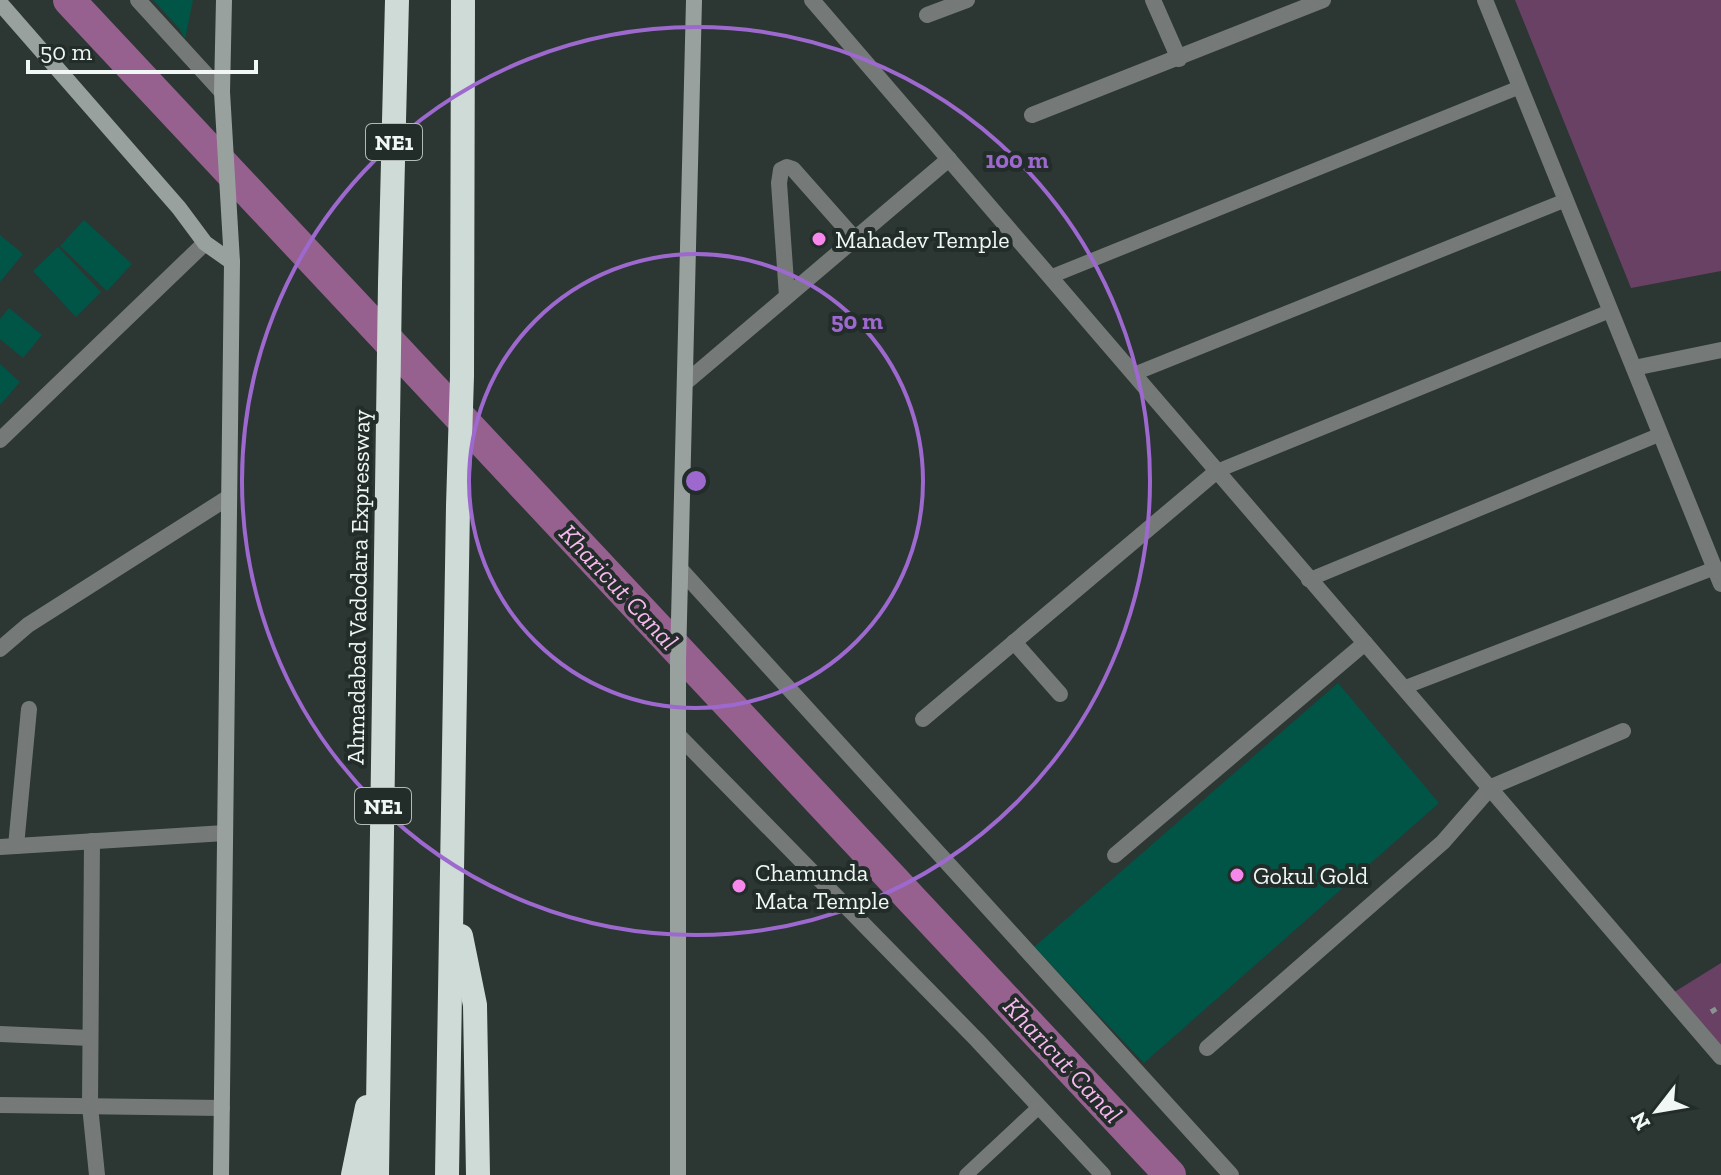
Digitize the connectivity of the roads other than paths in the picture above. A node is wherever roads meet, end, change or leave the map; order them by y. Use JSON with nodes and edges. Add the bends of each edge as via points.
{"nodes":[{"id":1,"x":138,"y":0,"type":"edge"},
{"id":2,"x":224,"y":0,"type":"edge"},
{"id":3,"x":397,"y":0,"type":"edge"},
{"id":4,"x":463,"y":0,"type":"edge"},
{"id":5,"x":694,"y":0,"type":"edge"},
{"id":6,"x":812,"y":0,"type":"edge"},
{"id":7,"x":967,"y":0,"type":"edge"},
{"id":8,"x":1153,"y":0,"type":"edge"},
{"id":9,"x":1323,"y":0,"type":"edge"},
{"id":10,"x":1485,"y":0,"type":"edge"},
{"id":11,"x":0,"y":3,"type":"edge"},
{"id":12,"x":927,"y":15,"type":"dead end"},
{"id":13,"x":1179,"y":59,"type":"junction"},
{"id":14,"x":1520,"y":87,"type":"junction"},
{"id":15,"x":222,"y":92,"type":"junction"},
{"id":16,"x":1032,"y":115,"type":"dead end"},
{"id":17,"x":949,"y":159,"type":"junction"},
{"id":18,"x":1566,"y":200,"type":"junction"},
{"id":19,"x":855,"y":239,"type":"junction"},
{"id":20,"x":205,"y":243,"type":"junction"},
{"id":21,"x":232,"y":262,"type":"junction"},
{"id":22,"x":1050,"y":277,"type":"junction"},
{"id":23,"x":787,"y":296,"type":"junction"},
{"id":24,"x":1610,"y":311,"type":"junction"},
{"id":25,"x":1721,"y":350,"type":"edge"},
{"id":26,"x":1634,"y":368,"type":"junction"},
{"id":27,"x":1134,"y":374,"type":"junction"},
{"id":28,"x":685,"y":383,"type":"junction"},
{"id":29,"x":1661,"y":434,"type":"junction"},
{"id":30,"x":0,"y":440,"type":"edge"},
{"id":31,"x":1217,"y":471,"type":"junction"},
{"id":32,"x":229,"y":497,"type":"junction"},
{"id":33,"x":681,"y":570,"type":"junction"},
{"id":34,"x":1718,"y":576,"type":"edge"},
{"id":35,"x":1308,"y":580,"type":"junction"},
{"id":36,"x":1014,"y":642,"type":"junction"},
{"id":37,"x":1365,"y":643,"type":"junction"},
{"id":38,"x":0,"y":649,"type":"edge"},
{"id":39,"x":1403,"y":688,"type":"junction"},
{"id":40,"x":1060,"y":694,"type":"dead end"},
{"id":41,"x":29,"y":709,"type":"dead end"},
{"id":42,"x":923,"y":719,"type":"dead end"},
{"id":43,"x":1623,"y":731,"type":"dead end"},
{"id":44,"x":678,"y":735,"type":"junction"},
{"id":45,"x":1491,"y":787,"type":"junction"},
{"id":46,"x":225,"y":833,"type":"junction"},
{"id":47,"x":92,"y":841,"type":"junction"},
{"id":48,"x":8,"y":847,"type":"edge"},
{"id":49,"x":1115,"y":855,"type":"dead end"},
{"id":50,"x":452,"y":891,"type":"junction"},
{"id":51,"x":0,"y":1034,"type":"edge"},
{"id":52,"x":90,"y":1038,"type":"junction"},
{"id":53,"x":1207,"y":1048,"type":"dead end"},
{"id":54,"x":379,"y":1049,"type":"junction"},
{"id":55,"x":1721,"y":1057,"type":"edge"},
{"id":56,"x":0,"y":1105,"type":"edge"},
{"id":57,"x":90,"y":1106,"type":"junction"},
{"id":58,"x":1039,"y":1107,"type":"junction"},
{"id":59,"x":222,"y":1108,"type":"junction"},
{"id":60,"x":97,"y":1175,"type":"edge"},
{"id":61,"x":221,"y":1175,"type":"edge"},
{"id":62,"x":353,"y":1175,"type":"edge"},
{"id":63,"x":377,"y":1175,"type":"edge"},
{"id":64,"x":447,"y":1175,"type":"edge"},
{"id":65,"x":478,"y":1175,"type":"edge"},
{"id":66,"x":678,"y":1175,"type":"edge"},
{"id":67,"x":966,"y":1175,"type":"edge"},
{"id":68,"x":1103,"y":1175,"type":"edge"},
{"id":69,"x":1231,"y":1175,"type":"edge"}],
"edges":[{"from":1,"to":15,"type":"street"},
{"from":2,"to":15,"type":"street"},
{"from":3,"to":54,"type":"highway","name":"Ahmadabad Vadodara Expressway","number":"NE1"},
{"from":4,"to":50,"type":"highway"},
{"from":5,"to":28,"type":"street"},
{"from":6,"to":17,"type":"street"},
{"from":7,"to":12,"type":"street"},
{"from":8,"to":13,"type":"street"},
{"from":9,"to":13,"type":"street"},
{"from":10,"to":14,"type":"street"},
{"from":11,"to":20,"type":"street"},
{"from":13,"to":16,"type":"street"},
{"from":14,"to":18,"type":"street"},
{"from":14,"to":22,"type":"lane"},
{"from":15,"to":21,"type":"street"},
{"from":17,"to":19,"type":"street"},
{"from":17,"to":22,"type":"street"},
{"from":18,"to":24,"type":"street"},
{"from":18,"to":27,"type":"lane"},
{"from":19,"to":23,"type":"street"},
{"from":19,"to":23,"type":"street","via":[[793,169],[781,170]]},
{"from":20,"to":21,"type":"street"},
{"from":20,"to":30,"type":"street"},
{"from":21,"to":32,"type":"street"},
{"from":22,"to":27,"type":"street"},
{"from":23,"to":28,"type":"street"},
{"from":24,"to":26,"type":"street"},
{"from":24,"to":31,"type":"lane"},
{"from":25,"to":26,"type":"street"},
{"from":26,"to":29,"type":"street"},
{"from":27,"to":31,"type":"street"},
{"from":28,"to":33,"type":"street"},
{"from":29,"to":34,"type":"street"},
{"from":29,"to":35,"type":"lane"},
{"from":31,"to":35,"type":"street"},
{"from":31,"to":36,"type":"street"},
{"from":32,"to":38,"type":"street","via":[[28,625]]},
{"from":32,"to":46,"type":"street"},
{"from":33,"to":44,"type":"street"},
{"from":33,"to":69,"type":"street"},
{"from":34,"to":39,"type":"lane"},
{"from":35,"to":37,"type":"street"},
{"from":36,"to":40,"type":"street"},
{"from":36,"to":42,"type":"street"},
{"from":37,"to":39,"type":"street"},
{"from":37,"to":49,"type":"street"},
{"from":39,"to":45,"type":"street"},
{"from":41,"to":48,"type":"street"},
{"from":43,"to":45,"type":"street"},
{"from":44,"to":58,"type":"street"},
{"from":44,"to":66,"type":"street"},
{"from":45,"to":53,"type":"street","via":[[1443,842]]},
{"from":45,"to":55,"type":"street"},
{"from":46,"to":47,"type":"street"},
{"from":46,"to":59,"type":"street"},
{"from":47,"to":48,"type":"street"},
{"from":47,"to":52,"type":"street"},
{"from":50,"to":64,"type":"highway"},
{"from":50,"to":65,"type":"highway","via":[[475,1005]]},
{"from":51,"to":52,"type":"street"},
{"from":52,"to":57,"type":"street"},
{"from":54,"to":62,"type":"highway"},
{"from":54,"to":63,"type":"highway","name":"Ahmadabad Vadodara Expressway","number":"NE1"},
{"from":56,"to":57,"type":"street"},
{"from":57,"to":59,"type":"street"},
{"from":57,"to":60,"type":"street"},
{"from":58,"to":67,"type":"lane"},
{"from":58,"to":68,"type":"street"},
{"from":59,"to":61,"type":"street"}]}
